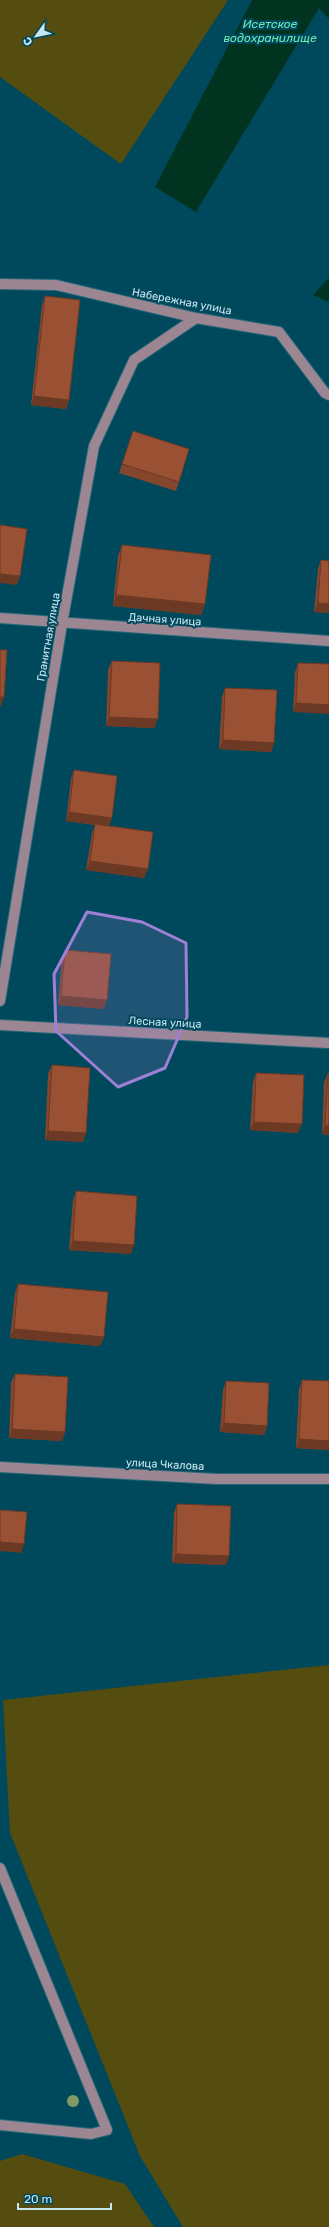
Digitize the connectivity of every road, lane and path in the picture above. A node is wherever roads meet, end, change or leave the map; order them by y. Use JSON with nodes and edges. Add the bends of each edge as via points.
{"nodes":[{"id":1,"x":0,"y":284,"type":"edge"},
{"id":2,"x":196,"y":318,"type":"junction"},
{"id":3,"x":329,"y":395,"type":"edge"},
{"id":4,"x":0,"y":618,"type":"edge"},
{"id":5,"x":62,"y":624,"type":"junction"},
{"id":6,"x":329,"y":641,"type":"edge"},
{"id":7,"x":0,"y":1001,"type":"edge"},
{"id":8,"x":0,"y":1025,"type":"edge"},
{"id":9,"x":329,"y":1043,"type":"edge"},
{"id":10,"x":0,"y":1467,"type":"edge"},
{"id":11,"x":329,"y":1478,"type":"edge"},
{"id":12,"x":0,"y":1868,"type":"edge"},
{"id":13,"x":0,"y":2125,"type":"edge"}],
"edges":[{"from":1,"to":2,"type":"street","name":"Набережная улица","via":[[56,285]]},
{"from":2,"to":3,"type":"street","name":"Набережная улица","via":[[279,332]]},
{"from":2,"to":5,"type":"street","name":"Гранитная улица","via":[[134,360],[94,446]]},
{"from":4,"to":5,"type":"street","name":"Дачная улица"},
{"from":5,"to":6,"type":"street","name":"Дачная улица"},
{"from":5,"to":7,"type":"street","name":"Гранитная улица"},
{"from":8,"to":9,"type":"street","name":"Лесная улица"},
{"from":10,"to":11,"type":"street","name":"улица Чкалова","via":[[216,1479]]},
{"from":12,"to":13,"type":"street","via":[[107,2130],[91,2134]]}]}
